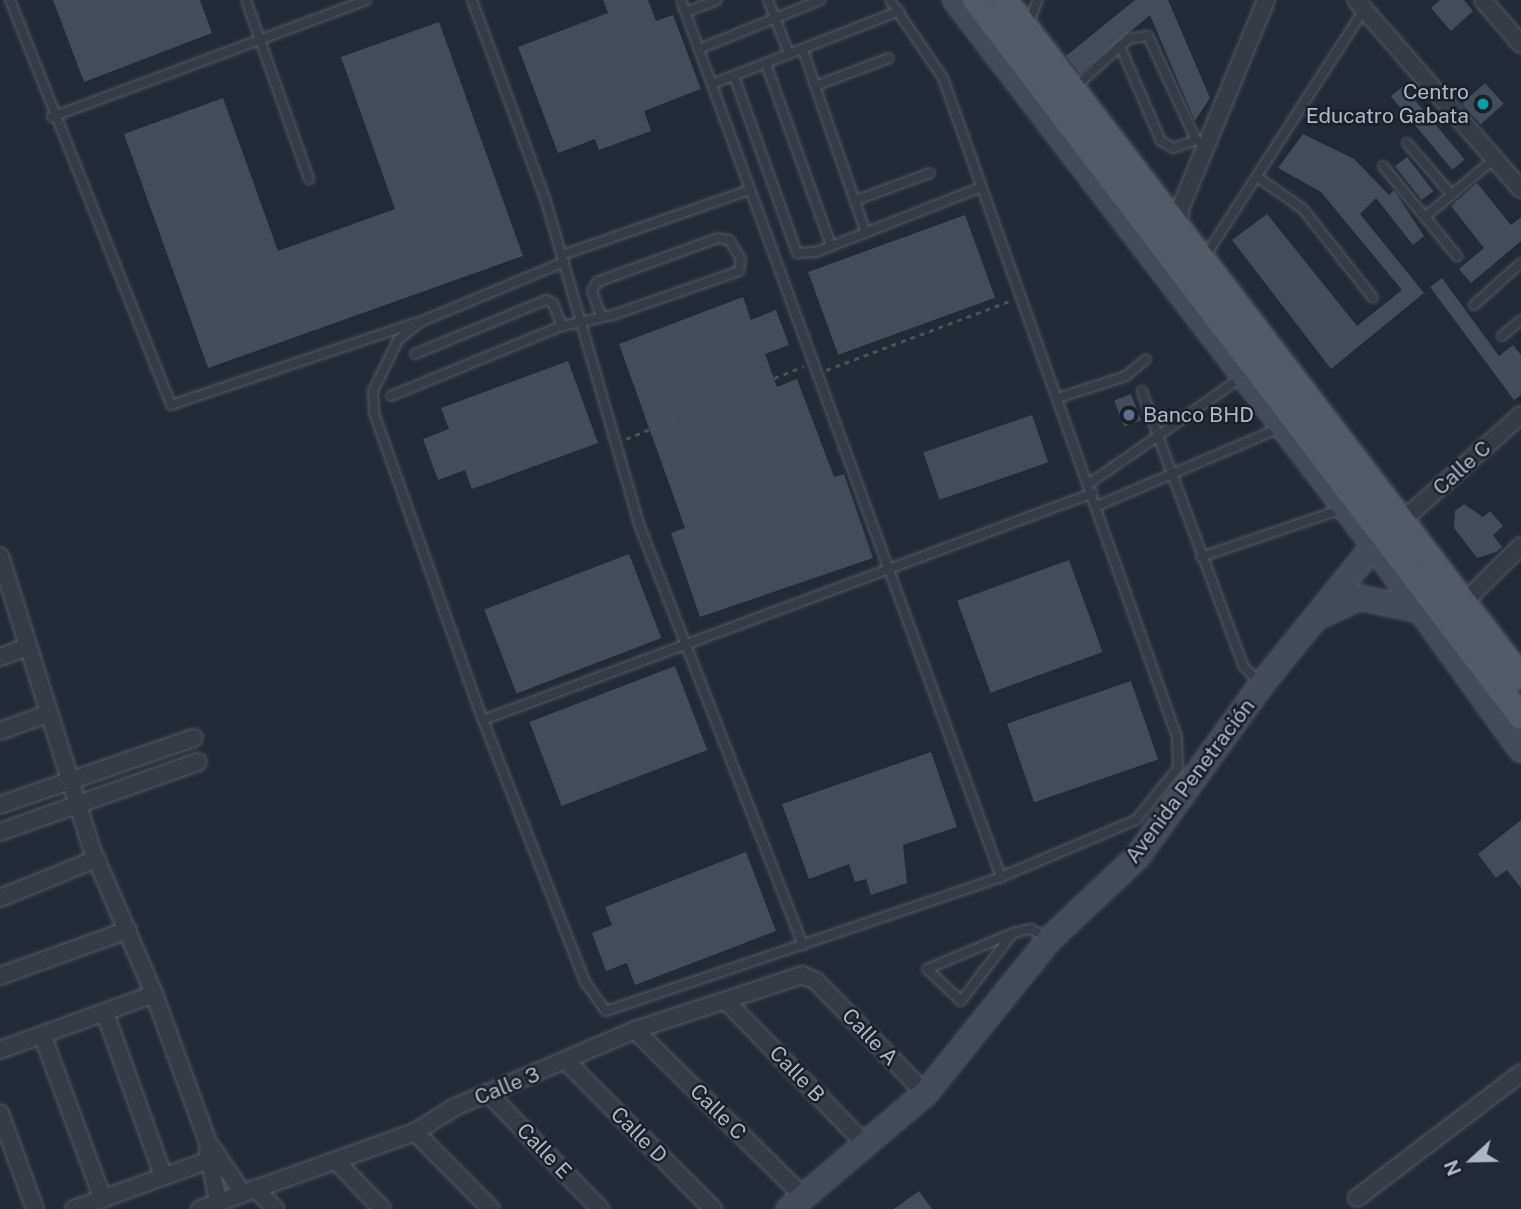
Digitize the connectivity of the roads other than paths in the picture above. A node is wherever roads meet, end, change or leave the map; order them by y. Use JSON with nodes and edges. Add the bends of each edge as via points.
{"nodes":[{"id":1,"x":10,"y":0,"type":"edge"},
{"id":2,"x":246,"y":0,"type":"edge"},
{"id":3,"x":366,"y":0,"type":"edge"},
{"id":4,"x":472,"y":0,"type":"edge"},
{"id":5,"x":681,"y":0,"type":"edge"},
{"id":6,"x":717,"y":0,"type":"edge"},
{"id":7,"x":768,"y":0,"type":"edge"},
{"id":8,"x":820,"y":0,"type":"edge"},
{"id":9,"x":890,"y":0,"type":"edge"},
{"id":10,"x":955,"y":0,"type":"edge"},
{"id":11,"x":975,"y":0,"type":"edge"},
{"id":12,"x":1006,"y":0,"type":"edge"},
{"id":13,"x":1038,"y":0,"type":"edge"},
{"id":14,"x":1266,"y":0,"type":"edge"},
{"id":15,"x":1483,"y":0,"type":"edge"},
{"id":16,"x":1360,"y":5,"type":"edge"},
{"id":17,"x":899,"y":11,"type":"junction"},
{"id":18,"x":686,"y":12,"type":"junction"},
{"id":19,"x":775,"y":18,"type":"junction"},
{"id":20,"x":1028,"y":29,"type":"junction"},
{"id":21,"x":261,"y":41,"type":"junction"},
{"id":22,"x":1521,"y":44,"type":"edge"},
{"id":23,"x":1120,"y":46,"type":"junction"},
{"id":24,"x":699,"y":49,"type":"junction"},
{"id":25,"x":803,"y":49,"type":"junction"},
{"id":26,"x":789,"y":54,"type":"junction"},
{"id":27,"x":889,"y":58,"type":"dead end"},
{"id":28,"x":766,"y":64,"type":"junction"},
{"id":29,"x":734,"y":76,"type":"junction"},
{"id":30,"x":712,"y":84,"type":"junction"},
{"id":31,"x":815,"y":86,"type":"junction"},
{"id":32,"x":1075,"y":86,"type":"junction"},
{"id":33,"x":52,"y":117,"type":"junction"},
{"id":34,"x":1201,"y":143,"type":"junction"},
{"id":35,"x":1407,"y":143,"type":"dead end"},
{"id":36,"x":1494,"y":159,"type":"junction"},
{"id":37,"x":1383,"y":166,"type":"dead end"},
{"id":38,"x":930,"y":173,"type":"dead end"},
{"id":39,"x":1259,"y":178,"type":"junction"},
{"id":40,"x":309,"y":179,"type":"dead end"},
{"id":41,"x":982,"y":187,"type":"junction"},
{"id":42,"x":1521,"y":189,"type":"edge"},
{"id":43,"x":750,"y":190,"type":"junction"},
{"id":44,"x":1452,"y":195,"type":"junction"},
{"id":45,"x":854,"y":201,"type":"junction"},
{"id":46,"x":1425,"y":218,"type":"junction"},
{"id":47,"x":1180,"y":220,"type":"junction"},
{"id":48,"x":866,"y":233,"type":"junction"},
{"id":49,"x":831,"y":246,"type":"junction"},
{"id":50,"x":1457,"y":256,"type":"dead end"},
{"id":51,"x":563,"y":259,"type":"junction"},
{"id":52,"x":1203,"y":261,"type":"junction"},
{"id":53,"x":1521,"y":263,"type":"edge"},
{"id":54,"x":1373,"y":298,"type":"dead end"},
{"id":55,"x":1474,"y":305,"type":"dead end"},
{"id":56,"x":600,"y":313,"type":"junction"},
{"id":57,"x":581,"y":320,"type":"junction"},
{"id":58,"x":1521,"y":320,"type":"edge"},
{"id":59,"x":420,"y":322,"type":"junction"},
{"id":60,"x":562,"y":326,"type":"junction"},
{"id":61,"x":1502,"y":336,"type":"dead end"},
{"id":62,"x":415,"y":354,"type":"dead end"},
{"id":63,"x":1146,"y":359,"type":"dead end"},
{"id":64,"x":1244,"y":376,"type":"junction"},
{"id":65,"x":1142,"y":391,"type":"dead end"},
{"id":66,"x":391,"y":396,"type":"dead end"},
{"id":67,"x":1058,"y":398,"type":"junction"},
{"id":68,"x":1521,"y":415,"type":"edge"},
{"id":69,"x":1283,"y":427,"type":"junction"},
{"id":70,"x":1158,"y":436,"type":"junction"},
{"id":71,"x":1170,"y":471,"type":"junction"},
{"id":72,"x":1090,"y":482,"type":"junction"},
{"id":73,"x":1093,"y":494,"type":"junction"},
{"id":74,"x":1097,"y":506,"type":"junction"},
{"id":75,"x":1345,"y":508,"type":"junction"},
{"id":76,"x":1386,"y":532,"type":"junction"},
{"id":77,"x":1521,"y":546,"type":"edge"},
{"id":78,"x":0,"y":556,"type":"edge"},
{"id":79,"x":1201,"y":557,"type":"junction"},
{"id":80,"x":887,"y":568,"type":"junction"},
{"id":81,"x":5,"y":588,"type":"edge"},
{"id":82,"x":1464,"y":602,"type":"junction"},
{"id":83,"x":1420,"y":610,"type":"junction"},
{"id":84,"x":1314,"y":619,"type":"junction"},
{"id":85,"x":685,"y":646,"type":"junction"},
{"id":86,"x":27,"y":647,"type":"junction"},
{"id":87,"x":0,"y":657,"type":"edge"},
{"id":88,"x":1521,"y":677,"type":"edge"},
{"id":89,"x":1261,"y":684,"type":"junction"},
{"id":90,"x":47,"y":714,"type":"junction"},
{"id":91,"x":1521,"y":717,"type":"edge"},
{"id":92,"x":483,"y":720,"type":"junction"},
{"id":93,"x":0,"y":731,"type":"edge"},
{"id":94,"x":194,"y":737,"type":"dead end"},
{"id":95,"x":1521,"y":750,"type":"edge"},
{"id":96,"x":198,"y":762,"type":"dead end"},
{"id":97,"x":67,"y":782,"type":"junction"},
{"id":98,"x":0,"y":805,"type":"edge"},
{"id":99,"x":75,"y":805,"type":"junction"},
{"id":100,"x":0,"y":832,"type":"edge"},
{"id":101,"x":96,"y":859,"type":"junction"},
{"id":102,"x":1001,"y":877,"type":"junction"},
{"id":103,"x":0,"y":898,"type":"edge"},
{"id":104,"x":128,"y":930,"type":"junction"},
{"id":105,"x":1013,"y":933,"type":"junction"},
{"id":106,"x":1049,"y":939,"type":"junction"},
{"id":107,"x":803,"y":945,"type":"junction"},
{"id":108,"x":0,"y":976,"type":"edge"},
{"id":109,"x":816,"y":981,"type":"joint"},
{"id":110,"x":154,"y":994,"type":"junction"},
{"id":111,"x":729,"y":1003,"type":"junction"},
{"id":112,"x":105,"y":1013,"type":"junction"},
{"id":113,"x":635,"y":1030,"type":"junction"},
{"id":114,"x":43,"y":1037,"type":"junction"},
{"id":115,"x":0,"y":1050,"type":"edge"},
{"id":116,"x":565,"y":1061,"type":"junction"},
{"id":117,"x":1521,"y":1073,"type":"edge"},
{"id":118,"x":488,"y":1093,"type":"junction"},
{"id":119,"x":925,"y":1093,"type":"junction"},
{"id":120,"x":0,"y":1112,"type":"edge"},
{"id":121,"x":415,"y":1132,"type":"junction"},
{"id":122,"x":208,"y":1142,"type":"junction"},
{"id":123,"x":866,"y":1145,"type":"junction"},
{"id":124,"x":209,"y":1160,"type":"junction"},
{"id":125,"x":336,"y":1161,"type":"junction"},
{"id":126,"x":163,"y":1175,"type":"junction"},
{"id":127,"x":248,"y":1190,"type":"junction"},
{"id":128,"x":1357,"y":1198,"type":"dead end"},
{"id":129,"x":103,"y":1199,"type":"junction"},
{"id":130,"x":218,"y":1202,"type":"junction"},
{"id":131,"x":795,"y":1202,"type":"edge"},
{"id":132,"x":35,"y":1209,"type":"edge"},
{"id":133,"x":74,"y":1209,"type":"edge"},
{"id":134,"x":200,"y":1209,"type":"edge"},
{"id":135,"x":275,"y":1209,"type":"edge"},
{"id":136,"x":382,"y":1209,"type":"edge"},
{"id":137,"x":491,"y":1209,"type":"edge"},
{"id":138,"x":600,"y":1209,"type":"edge"},
{"id":139,"x":713,"y":1209,"type":"edge"}],
"edges":[{"from":1,"to":33,"type":"lane"},
{"from":2,"to":21,"type":"lane"},
{"from":3,"to":21,"type":"lane"},
{"from":4,"to":51,"type":"lane"},
{"from":5,"to":18,"type":"lane"},
{"from":6,"to":18,"type":"lane"},
{"from":7,"to":19,"type":"lane"},
{"from":8,"to":19,"type":"lane"},
{"from":9,"to":17,"type":"lane"},
{"from":10,"to":64,"type":"street"},
{"from":11,"to":76,"type":"main road"},
{"from":12,"to":20,"type":"main road"},
{"from":13,"to":20,"type":"lane"},
{"from":14,"to":34,"type":"street"},
{"from":15,"to":22,"type":"street"},
{"from":16,"to":36,"type":"street"},
{"from":16,"to":39,"type":"lane"},
{"from":17,"to":25,"type":"lane"},
{"from":17,"to":41,"type":"lane","via":[[943,78]]},
{"from":18,"to":24,"type":"lane"},
{"from":19,"to":24,"type":"lane"},
{"from":19,"to":26,"type":"lane"},
{"from":20,"to":32,"type":"main road"},
{"from":21,"to":33,"type":"lane"},
{"from":21,"to":40,"type":"lane"},
{"from":23,"to":32,"type":"lane"},
{"from":23,"to":34,"type":"lane","via":[[1161,141],[1173,148]]},
{"from":23,"to":34,"type":"lane","via":[[1141,34],[1153,40]]},
{"from":24,"to":30,"type":"lane"},
{"from":25,"to":26,"type":"lane"},
{"from":25,"to":31,"type":"lane"},
{"from":26,"to":28,"type":"lane"},
{"from":27,"to":31,"type":"lane"},
{"from":28,"to":29,"type":"lane"},
{"from":28,"to":49,"type":"lane"},
{"from":29,"to":30,"type":"lane"},
{"from":29,"to":49,"type":"lane","via":[[797,253]]},
{"from":30,"to":43,"type":"lane"},
{"from":31,"to":45,"type":"lane"},
{"from":32,"to":47,"type":"main road"},
{"from":33,"to":59,"type":"lane","via":[[171,405]]},
{"from":34,"to":47,"type":"street"},
{"from":35,"to":44,"type":"lane"},
{"from":36,"to":42,"type":"street"},
{"from":36,"to":44,"type":"lane"},
{"from":37,"to":46,"type":"lane"},
{"from":38,"to":45,"type":"lane"},
{"from":39,"to":52,"type":"lane"},
{"from":39,"to":54,"type":"lane","via":[[1303,209]]},
{"from":41,"to":48,"type":"lane"},
{"from":41,"to":67,"type":"lane"},
{"from":43,"to":51,"type":"lane"},
{"from":43,"to":80,"type":"lane"},
{"from":44,"to":46,"type":"lane"},
{"from":45,"to":48,"type":"lane"},
{"from":46,"to":50,"type":"lane"},
{"from":47,"to":52,"type":"main road"},
{"from":48,"to":49,"type":"lane"},
{"from":51,"to":57,"type":"lane"},
{"from":51,"to":59,"type":"lane"},
{"from":52,"to":76,"type":"main road"},
{"from":53,"to":55,"type":"lane"},
{"from":56,"to":56,"type":"lane","via":[[592,291],[597,282],[719,238],[729,240],[741,259],[738,271],[613,315]]},
{"from":56,"to":57,"type":"lane"},
{"from":57,"to":60,"type":"lane"},
{"from":57,"to":85,"type":"lane","via":[[616,443]]},
{"from":58,"to":61,"type":"lane"},
{"from":59,"to":92,"type":"lane","via":[[379,368],[374,413]]},
{"from":60,"to":62,"type":"lane","via":[[553,303],[546,300]]},
{"from":60,"to":66,"type":"lane"},
{"from":63,"to":67,"type":"lane","via":[[1126,376]]},
{"from":64,"to":69,"type":"street"},
{"from":64,"to":70,"type":"lane"},
{"from":65,"to":70,"type":"lane"},
{"from":67,"to":72,"type":"lane"},
{"from":68,"to":76,"type":"street","name":"Calle C"},
{"from":69,"to":71,"type":"lane"},
{"from":69,"to":75,"type":"street"},
{"from":70,"to":71,"type":"lane"},
{"from":70,"to":72,"type":"lane"},
{"from":71,"to":74,"type":"lane"},
{"from":71,"to":79,"type":"lane"},
{"from":72,"to":73,"type":"lane"},
{"from":73,"to":74,"type":"lane"},
{"from":73,"to":80,"type":"lane"},
{"from":74,"to":102,"type":"lane","via":[[1177,737],[1178,768],[1136,820]]},
{"from":75,"to":76,"type":"street"},
{"from":75,"to":79,"type":"lane"},
{"from":76,"to":82,"type":"main road"},
{"from":76,"to":83,"type":"street"},
{"from":76,"to":84,"type":"street","name":"Avenida Penetración"},
{"from":76,"to":91,"type":"main road"},
{"from":77,"to":82,"type":"street"},
{"from":78,"to":81,"type":"street"},
{"from":79,"to":89,"type":"lane","via":[[1244,667]]},
{"from":80,"to":85,"type":"lane"},
{"from":80,"to":102,"type":"lane"},
{"from":81,"to":86,"type":"street"},
{"from":82,"to":88,"type":"main road"},
{"from":83,"to":84,"type":"street","via":[[1359,597]]},
{"from":83,"to":95,"type":"street"},
{"from":84,"to":89,"type":"street","name":"Avenida Penetración"},
{"from":85,"to":92,"type":"lane"},
{"from":85,"to":107,"type":"lane"},
{"from":86,"to":87,"type":"street"},
{"from":86,"to":90,"type":"street"},
{"from":89,"to":106,"type":"street","name":"Avenida Penetración","via":[[1137,856]]},
{"from":90,"to":93,"type":"street"},
{"from":90,"to":97,"type":"street"},
{"from":92,"to":107,"type":"lane","via":[[585,982],[606,1011]]},
{"from":94,"to":97,"type":"street"},
{"from":96,"to":99,"type":"street"},
{"from":97,"to":98,"type":"street"},
{"from":97,"to":99,"type":"street"},
{"from":99,"to":100,"type":"street"},
{"from":99,"to":101,"type":"street"},
{"from":101,"to":103,"type":"street"},
{"from":101,"to":104,"type":"street"},
{"from":102,"to":107,"type":"lane"},
{"from":104,"to":108,"type":"street"},
{"from":104,"to":110,"type":"street"},
{"from":105,"to":105,"type":"lane","via":[[961,1001],[927,969],[928,964]]},
{"from":105,"to":106,"type":"lane","via":[[1031,929]]},
{"from":106,"to":119,"type":"street","name":"Avenida Penetración"},
{"from":109,"to":111,"type":"street","name":"Calle 3","via":[[802,975]]},
{"from":109,"to":119,"type":"street","name":"Calle A"},
{"from":110,"to":112,"type":"street"},
{"from":110,"to":122,"type":"street"},
{"from":111,"to":113,"type":"street","name":"Calle 3"},
{"from":111,"to":123,"type":"street","name":"Calle B"},
{"from":112,"to":114,"type":"street"},
{"from":112,"to":126,"type":"street"},
{"from":113,"to":116,"type":"street","name":"Calle 3"},
{"from":113,"to":131,"type":"street","name":"Calle C"},
{"from":114,"to":115,"type":"street"},
{"from":114,"to":129,"type":"street"},
{"from":116,"to":118,"type":"street","name":"Calle 3"},
{"from":116,"to":139,"type":"street","name":"Calle D"},
{"from":117,"to":128,"type":"street"},
{"from":118,"to":121,"type":"street","name":"Calle 3"},
{"from":118,"to":138,"type":"street","name":"Calle E"},
{"from":119,"to":123,"type":"street","name":"Avenida Penetración"},
{"from":120,"to":132,"type":"street"},
{"from":121,"to":125,"type":"street","name":"Calle 3"},
{"from":121,"to":137,"type":"street"},
{"from":122,"to":124,"type":"street"},
{"from":122,"to":127,"type":"street"},
{"from":123,"to":131,"type":"street","name":"Avenida Penetración"},
{"from":124,"to":126,"type":"street"},
{"from":124,"to":130,"type":"street"},
{"from":125,"to":127,"type":"street","name":"Calle 3"},
{"from":125,"to":136,"type":"street"},
{"from":126,"to":129,"type":"street"},
{"from":127,"to":130,"type":"street","name":"Calle 3"},
{"from":127,"to":135,"type":"street"},
{"from":129,"to":133,"type":"street"},
{"from":130,"to":134,"type":"street","name":"Calle 3"}]}
